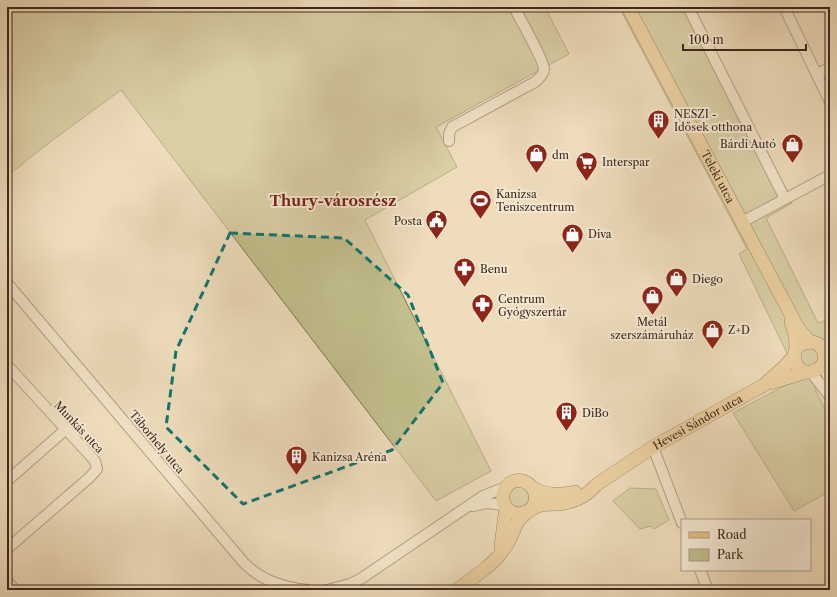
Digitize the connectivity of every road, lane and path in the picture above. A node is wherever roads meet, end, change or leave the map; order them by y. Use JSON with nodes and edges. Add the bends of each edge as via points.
{"nodes":[{"id":1,"x":514,"y":7,"type":"edge"},
{"id":2,"x":628,"y":7,"type":"edge"},
{"id":3,"x":688,"y":7,"type":"edge"},
{"id":4,"x":784,"y":7,"type":"edge"},
{"id":5,"x":830,"y":68,"type":"edge"},
{"id":6,"x":817,"y":74,"type":"junction"},
{"id":7,"x":830,"y":102,"type":"edge"},
{"id":8,"x":449,"y":140,"type":"dead end"},
{"id":9,"x":830,"y":175,"type":"edge"},
{"id":10,"x":785,"y":199,"type":"junction"},
{"id":11,"x":742,"y":222,"type":"junction"},
{"id":12,"x":7,"y":282,"type":"edge"},
{"id":13,"x":785,"y":303,"type":"junction"},
{"id":14,"x":819,"y":343,"type":"edge"},
{"id":15,"x":795,"y":352,"type":"junction"},
{"id":16,"x":826,"y":360,"type":"edge"},
{"id":17,"x":7,"y":365,"type":"edge"},
{"id":18,"x":809,"y":372,"type":"junction"},
{"id":19,"x":830,"y":382,"type":"edge"},
{"id":20,"x":764,"y":385,"type":"junction"},
{"id":21,"x":830,"y":397,"type":"edge"},
{"id":22,"x":65,"y":430,"type":"junction"},
{"id":23,"x":653,"y":447,"type":"junction"},
{"id":24,"x":7,"y":481,"type":"edge"},
{"id":25,"x":596,"y":485,"type":"junction"},
{"id":26,"x":506,"y":487,"type":"junction"},
{"id":27,"x":534,"y":488,"type":"junction"},
{"id":28,"x":505,"y":506,"type":"junction"},
{"id":29,"x":467,"y":508,"type":"junction"},
{"id":30,"x":528,"y":511,"type":"junction"},
{"id":31,"x":681,"y":520,"type":"edge"},
{"id":32,"x":7,"y":549,"type":"edge"},
{"id":33,"x":500,"y":554,"type":"junction"},
{"id":34,"x":700,"y":571,"type":"edge"},
{"id":35,"x":7,"y":580,"type":"edge"},
{"id":36,"x":15,"y":590,"type":"edge"},
{"id":37,"x":308,"y":590,"type":"edge"},
{"id":38,"x":327,"y":590,"type":"edge"},
{"id":39,"x":457,"y":590,"type":"edge"},
{"id":40,"x":708,"y":590,"type":"edge"}],
"edges":[{"from":1,"to":8,"type":"street","via":[[539,57],[543,73],[535,82],[452,127]]},
{"from":2,"to":11,"type":"main road","name":"Teleki utca"},
{"from":3,"to":10,"type":"street"},
{"from":4,"to":6,"type":"street"},
{"from":5,"to":6,"type":"street"},
{"from":6,"to":7,"type":"street"},
{"from":9,"to":10,"type":"street"},
{"from":10,"to":11,"type":"street"},
{"from":11,"to":13,"type":"main road","name":"Teleki utca"},
{"from":12,"to":37,"type":"street","name":"Táborhely utca","via":[[244,563],[271,582]]},
{"from":13,"to":14,"type":"main road","name":"Teleki utca","via":[[798,328]]},
{"from":13,"to":15,"type":"main road","name":"Teleki utca","via":[[795,332]]},
{"from":14,"to":15,"type":"main road","via":[[804,343]]},
{"from":14,"to":16,"type":"main road"},
{"from":15,"to":18,"type":"main road","via":[[795,364]]},
{"from":15,"to":20,"type":"main road","name":"Hevesi Sándor utca","via":[[785,366]]},
{"from":16,"to":18,"type":"main road","via":[[820,368]]},
{"from":16,"to":19,"type":"street"},
{"from":17,"to":22,"type":"street","name":"Munkás utca"},
{"from":18,"to":20,"type":"main road"},
{"from":18,"to":21,"type":"street"},
{"from":20,"to":23,"type":"main road","name":"Hevesi Sándor utca"},
{"from":22,"to":24,"type":"street"},
{"from":22,"to":32,"type":"street","name":"Munkás utca","via":[[95,461],[96,471]]},
{"from":23,"to":25,"type":"main road","name":"Hevesi Sándor utca"},
{"from":23,"to":31,"type":"street"},
{"from":25,"to":27,"type":"main road","name":"Hevesi Sándor utca","via":[[561,494],[542,493]]},
{"from":25,"to":30,"type":"main road","name":"Hevesi Sándor utca","via":[[590,492],[578,498],[559,504],[542,505]]},
{"from":26,"to":27,"type":"main road","via":[[520,481]]},
{"from":26,"to":28,"type":"main road","via":[[503,494]]},
{"from":26,"to":29,"type":"street","via":[[488,493]]},
{"from":27,"to":30,"type":"main road","via":[[536,500]]},
{"from":28,"to":29,"type":"street","via":[[487,503]]},
{"from":28,"to":30,"type":"main road","via":[[517,514]]},
{"from":28,"to":33,"type":"main road"},
{"from":29,"to":38,"type":"street","via":[[362,578]]},
{"from":30,"to":33,"type":"main road","via":[[518,521]]},
{"from":33,"to":39,"type":"main road"},
{"from":34,"to":40,"type":"street"},
{"from":35,"to":36,"type":"street"}]}
